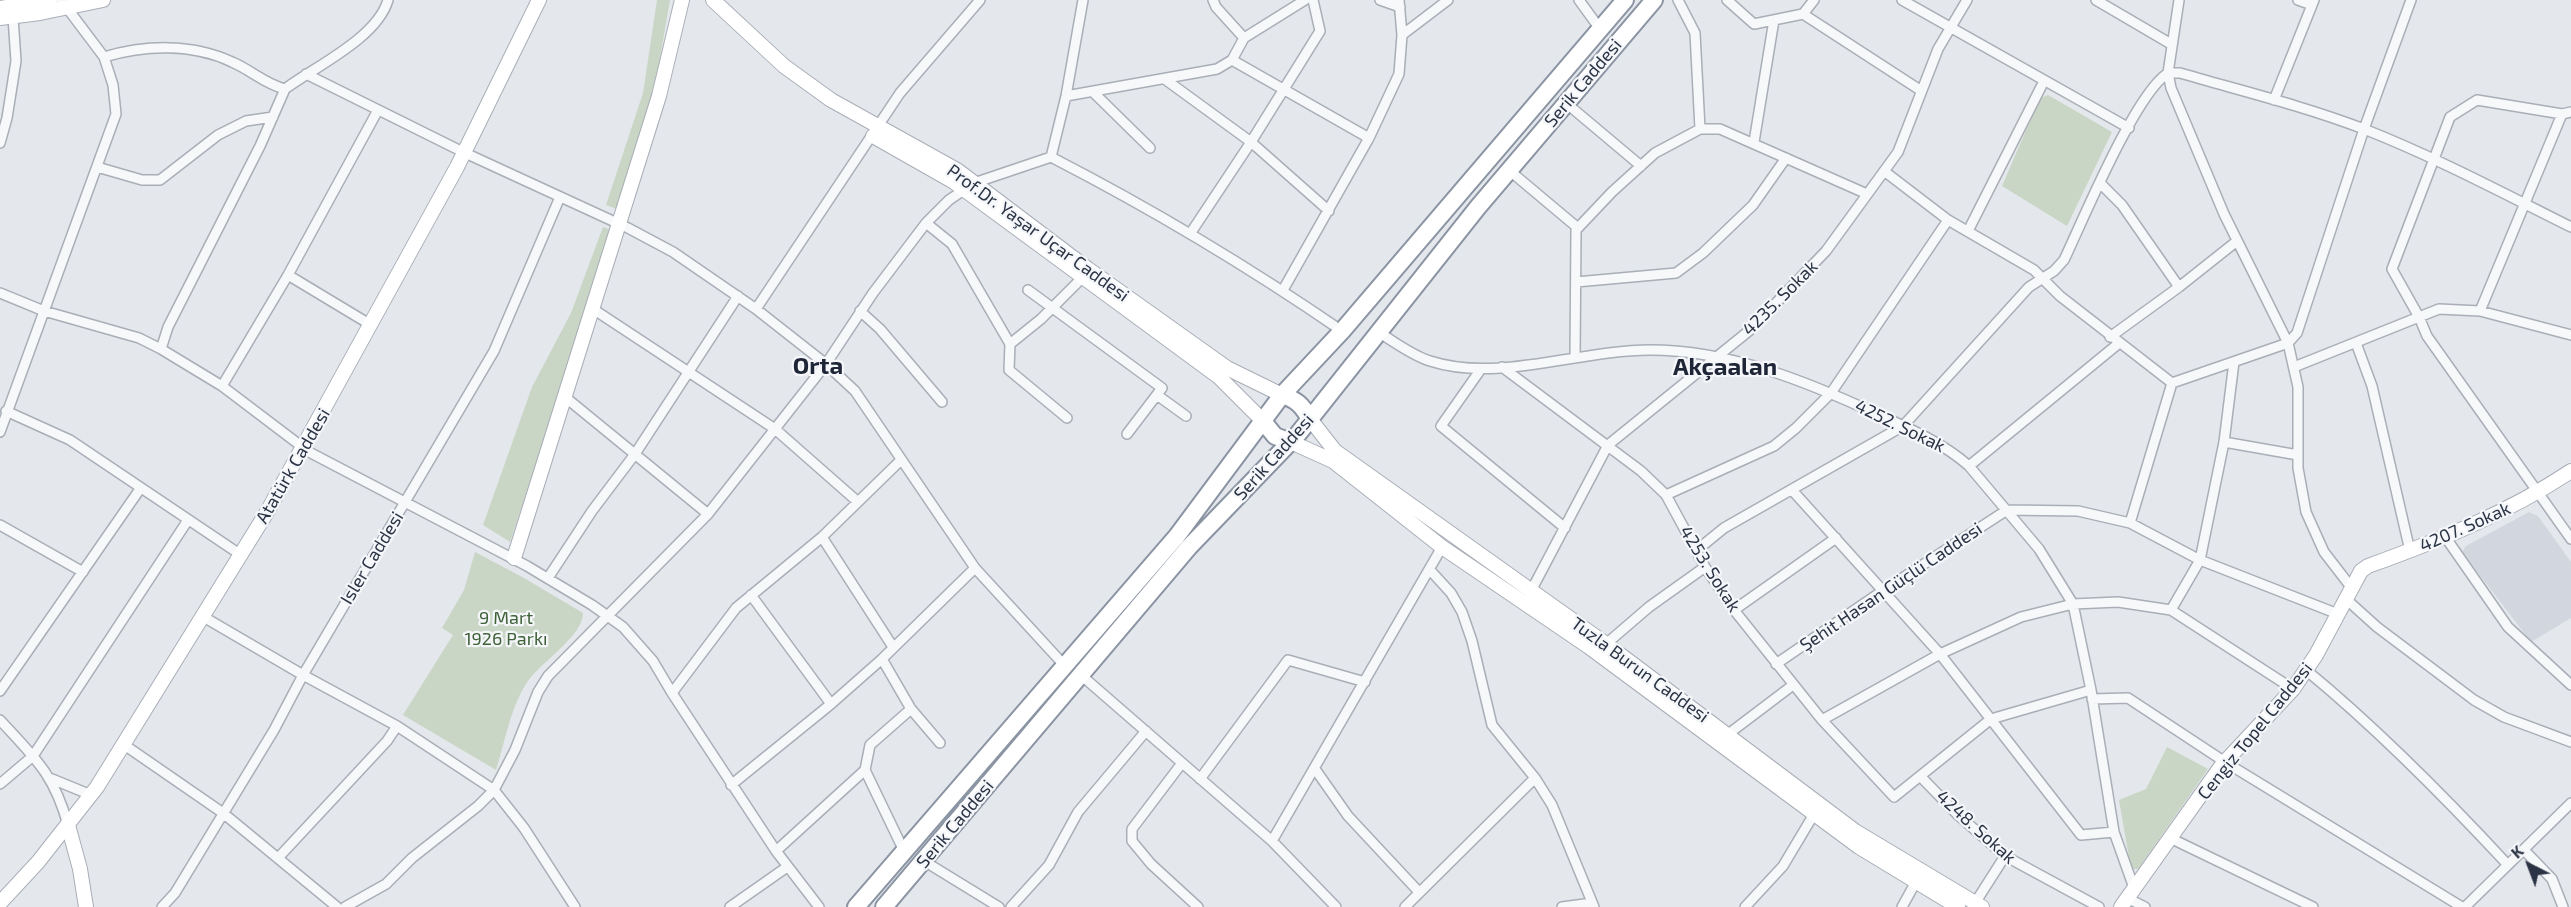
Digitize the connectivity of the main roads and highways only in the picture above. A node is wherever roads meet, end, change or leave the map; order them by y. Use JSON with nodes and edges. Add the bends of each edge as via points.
{"nodes":[{"id":1,"x":50,"y":0,"type":"edge"},
{"id":2,"x":103,"y":0,"type":"edge"},
{"id":3,"x":539,"y":0,"type":"edge"},
{"id":4,"x":682,"y":0,"type":"edge"},
{"id":5,"x":713,"y":0,"type":"edge"},
{"id":6,"x":1625,"y":0,"type":"edge"},
{"id":7,"x":1654,"y":0,"type":"edge"},
{"id":8,"x":64,"y":4,"type":"edge"},
{"id":9,"x":0,"y":8,"type":"edge"},
{"id":10,"x":7,"y":17,"type":"edge"},
{"id":11,"x":969,"y":186,"type":"junction"},
{"id":12,"x":1282,"y":395,"type":"junction"},
{"id":13,"x":1310,"y":419,"type":"junction"},
{"id":14,"x":1262,"y":420,"type":"junction"},
{"id":15,"x":1291,"y":442,"type":"junction"},
{"id":16,"x":2571,"y":471,"type":"edge"},
{"id":17,"x":514,"y":558,"type":"road end"},
{"id":18,"x":2351,"y":588,"type":"joint"},
{"id":19,"x":1817,"y":809,"type":"junction"},
{"id":20,"x":68,"y":825,"type":"junction"},
{"id":21,"x":1919,"y":877,"type":"junction"},
{"id":22,"x":2128,"y":898,"type":"edge"},
{"id":23,"x":0,"y":903,"type":"edge"},
{"id":24,"x":1978,"y":905,"type":"edge"},
{"id":25,"x":86,"y":907,"type":"edge"},
{"id":26,"x":856,"y":907,"type":"edge"},
{"id":27,"x":884,"y":907,"type":"edge"},
{"id":28,"x":1958,"y":907,"type":"edge"}],
"edges":[{"from":1,"to":9,"type":"main road"},
{"from":2,"to":8,"type":"main road"},
{"from":3,"to":20,"type":"main road","name":"Atatürk Caddesi","via":[[463,152],[304,448],[123,744]]},
{"from":4,"to":17,"type":"main road","via":[[659,96]]},
{"from":5,"to":11,"type":"main road","name":"Prof.Dr. Yaşar Uçar Caddesi","via":[[784,66],[875,132],[957,170]]},
{"from":6,"to":12,"type":"highway","name":"Serik Caddesi","via":[[1342,331]]},
{"from":7,"to":13,"type":"highway","name":"Serik Caddesi"},
{"from":8,"to":10,"type":"main road"},
{"from":11,"to":12,"type":"main road","name":"Prof.Dr. Yaşar Uçar Caddesi","via":[[1227,369]]},
{"from":11,"to":14,"type":"main road","via":[[1082,278],[1219,377]]},
{"from":12,"to":13,"type":"highway","via":[[1302,405]]},
{"from":12,"to":14,"type":"highway","name":"Serik Caddesi"},
{"from":13,"to":15,"type":"highway","name":"Serik Caddesi"},
{"from":13,"to":19,"type":"main road","name":"Tuzla Burun Caddesi","via":[[1335,451],[1605,644],[1727,735]]},
{"from":14,"to":15,"type":"highway","via":[[1275,436]]},
{"from":14,"to":26,"type":"highway","name":"Serik Caddesi","via":[[1177,536]]},
{"from":15,"to":19,"type":"main road","name":"Tuzla Burun Caddesi","via":[[1333,461],[1442,547]]},
{"from":15,"to":27,"type":"highway","name":"Serik Caddesi","via":[[1190,547]]},
{"from":16,"to":18,"type":"main road","name":"4207. Sokak","via":[[2537,493],[2446,538],[2368,566]]},
{"from":18,"to":22,"type":"main road","name":"Cengiz Topel Caddesi","via":[[2293,689],[2225,762]]},
{"from":19,"to":21,"type":"main road","name":"Tuzla Burun Caddesi","via":[[1870,840]]},
{"from":20,"to":23,"type":"main road","name":"Atatürk Caddesi"},
{"from":20,"to":25,"type":"main road"},
{"from":21,"to":24,"type":"main road","name":"Tuzla Burun Caddesi"},
{"from":21,"to":28,"type":"main road","name":"Tuzla Burun Caddesi"}]}
